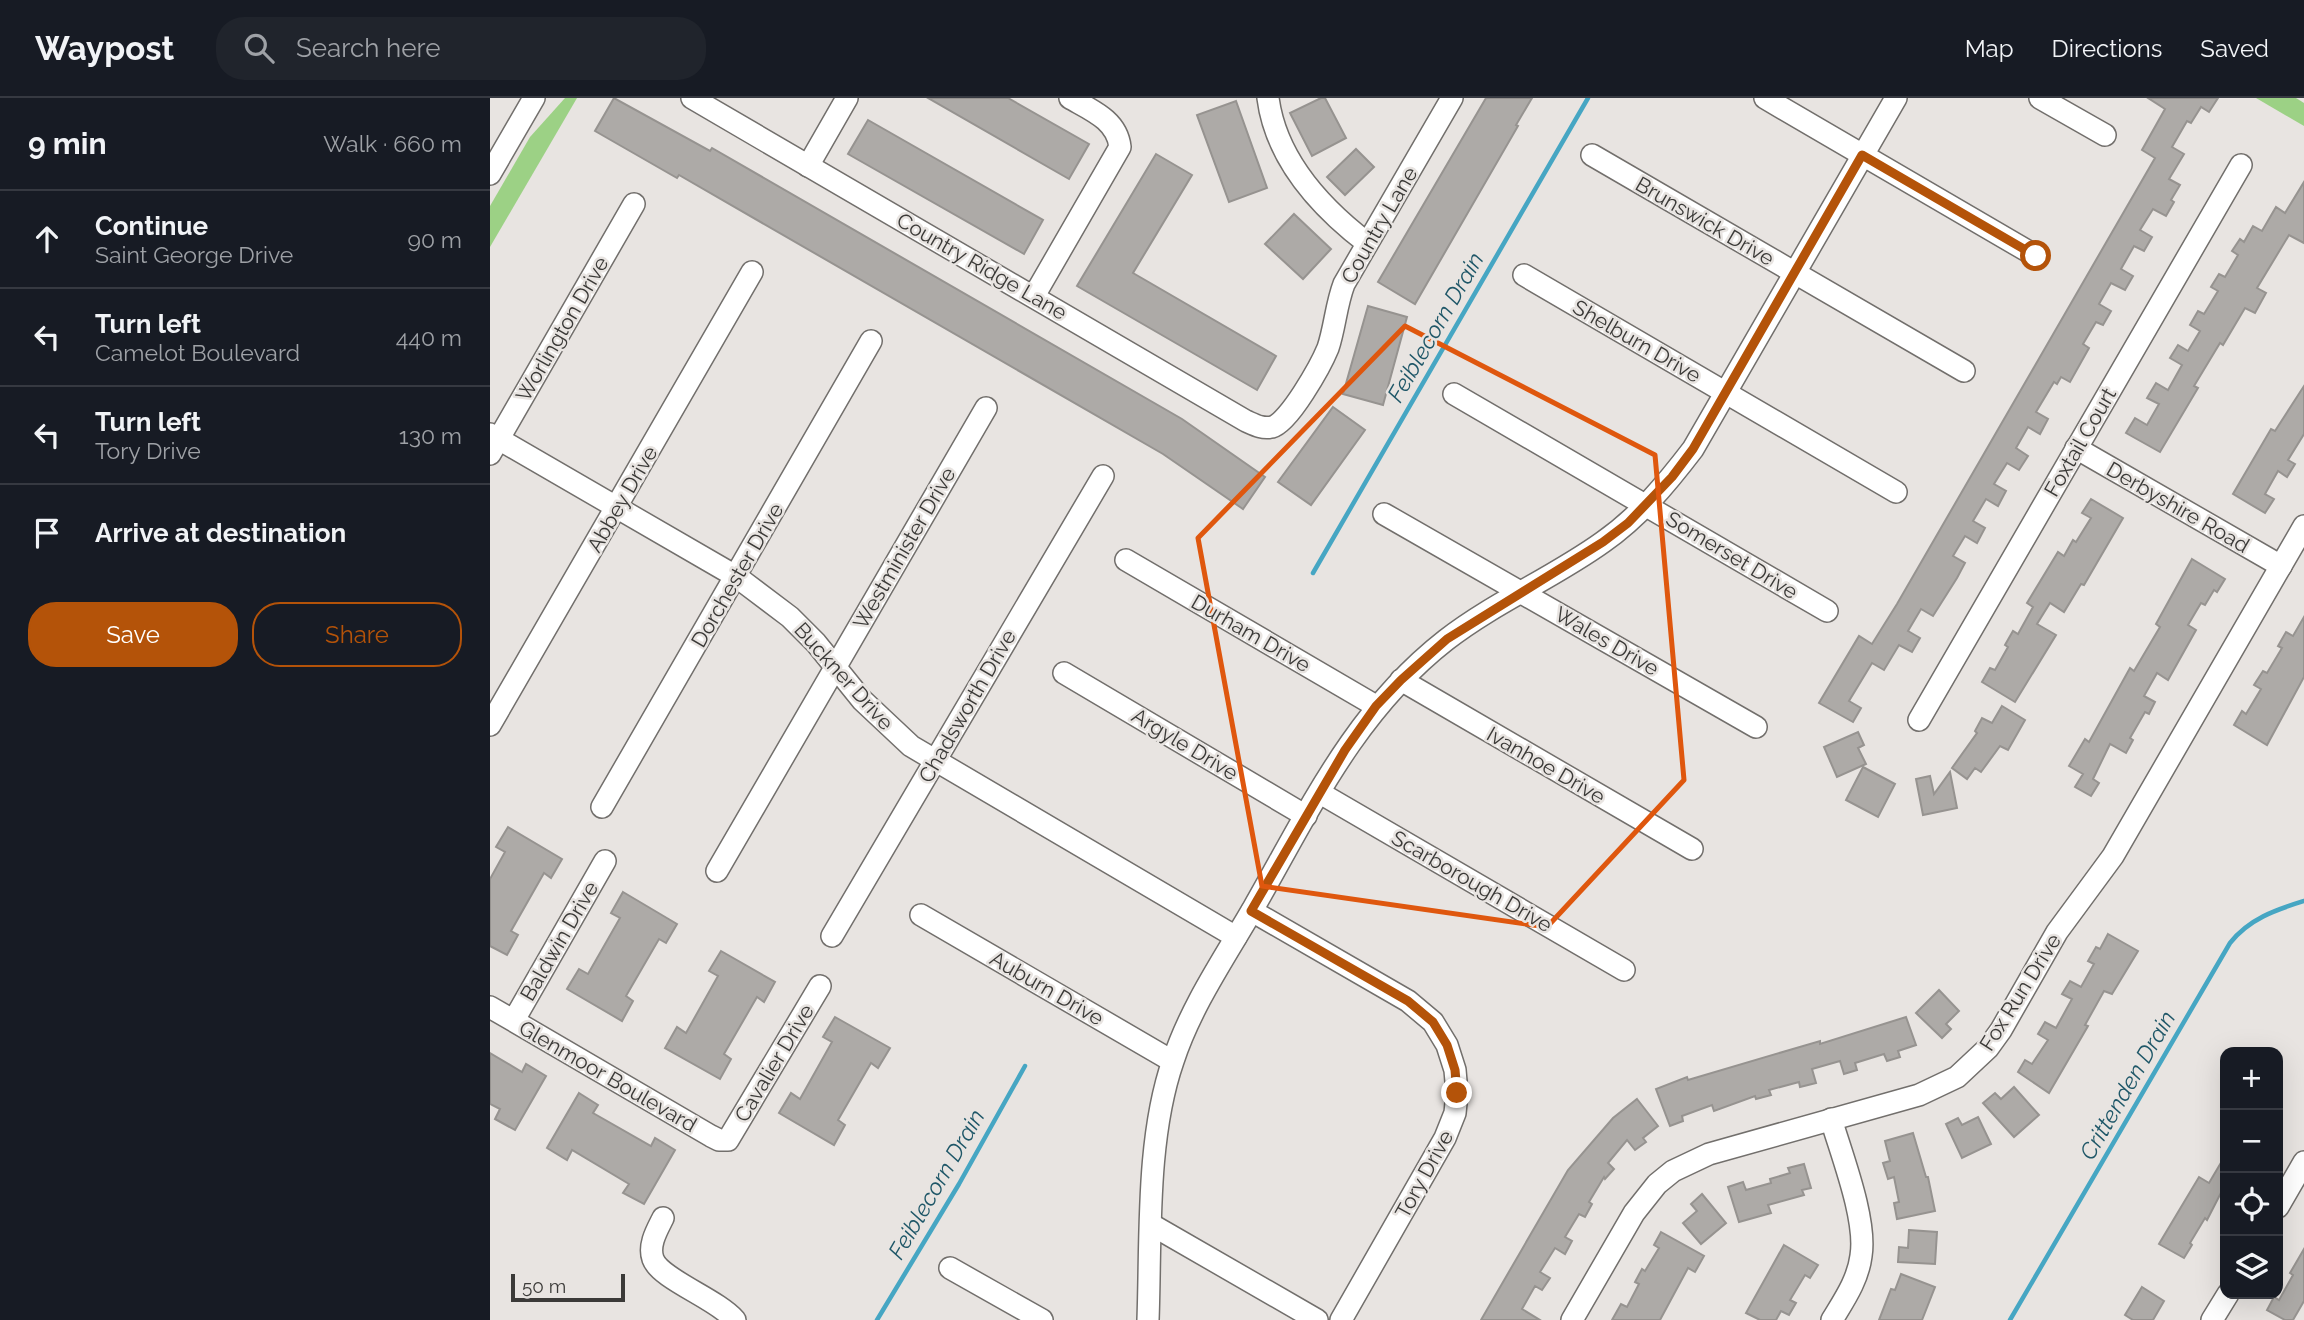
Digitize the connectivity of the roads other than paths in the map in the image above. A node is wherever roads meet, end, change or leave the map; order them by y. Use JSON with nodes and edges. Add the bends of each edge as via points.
{"nodes":[{"id":1,"x":534,"y":98,"type":"edge"},
{"id":2,"x":692,"y":98,"type":"edge"},
{"id":3,"x":847,"y":98,"type":"edge"},
{"id":4,"x":1070,"y":98,"type":"edge"},
{"id":5,"x":1268,"y":98,"type":"edge"},
{"id":6,"x":1452,"y":98,"type":"edge"},
{"id":7,"x":1765,"y":98,"type":"edge"},
{"id":8,"x":1896,"y":98,"type":"edge"},
{"id":9,"x":2040,"y":98,"type":"edge"},
{"id":10,"x":2105,"y":135,"type":"dead end"},
{"id":11,"x":1592,"y":155,"type":"dead end"},
{"id":12,"x":1862,"y":155,"type":"junction"},
{"id":13,"x":2241,"y":165,"type":"dead end"},
{"id":14,"x":808,"y":166,"type":"junction"},
{"id":15,"x":490,"y":174,"type":"edge"},
{"id":16,"x":634,"y":204,"type":"dead end"},
{"id":17,"x":1367,"y":243,"type":"junction"},
{"id":18,"x":2036,"y":256,"type":"dead end"},
{"id":19,"x":752,"y":272,"type":"dead end"},
{"id":20,"x":1793,"y":273,"type":"junction"},
{"id":21,"x":1524,"y":275,"type":"dead end"},
{"id":22,"x":1034,"y":296,"type":"junction"},
{"id":23,"x":871,"y":341,"type":"dead end"},
{"id":24,"x":1964,"y":371,"type":"dead end"},
{"id":25,"x":1726,"y":393,"type":"junction"},
{"id":26,"x":1454,"y":394,"type":"dead end"},
{"id":27,"x":986,"y":408,"type":"dead end"},
{"id":28,"x":1274,"y":427,"type":"joint"},
{"id":29,"x":493,"y":442,"type":"edge"},
{"id":30,"x":2076,"y":448,"type":"junction"},
{"id":31,"x":1102,"y":476,"type":"dead end"},
{"id":32,"x":1896,"y":492,"type":"dead end"},
{"id":33,"x":1646,"y":504,"type":"junction"},
{"id":34,"x":617,"y":507,"type":"junction"},
{"id":35,"x":1384,"y":514,"type":"dead end"},
{"id":36,"x":2304,"y":526,"type":"edge"},
{"id":37,"x":1126,"y":560,"type":"dead end"},
{"id":38,"x":2281,"y":566,"type":"junction"},
{"id":39,"x":737,"y":577,"type":"junction"},
{"id":40,"x":1522,"y":592,"type":"junction"},
{"id":41,"x":1827,"y":611,"type":"dead end"},
{"id":42,"x":835,"y":666,"type":"junction"},
{"id":43,"x":1064,"y":673,"type":"dead end"},
{"id":44,"x":1401,"y":680,"type":"junction"},
{"id":45,"x":1376,"y":706,"type":"junction"},
{"id":46,"x":1919,"y":720,"type":"dead end"},
{"id":47,"x":490,"y":725,"type":"edge"},
{"id":48,"x":1756,"y":727,"type":"dead end"},
{"id":49,"x":935,"y":761,"type":"junction"},
{"id":50,"x":1320,"y":793,"type":"junction"},
{"id":51,"x":601,"y":807,"type":"dead end"},
{"id":52,"x":1306,"y":816,"type":"junction"},
{"id":53,"x":1692,"y":849,"type":"dead end"},
{"id":54,"x":606,"y":861,"type":"dead end"},
{"id":55,"x":717,"y":871,"type":"dead end"},
{"id":56,"x":1251,"y":911,"type":"junction"},
{"id":57,"x":921,"y":915,"type":"dead end"},
{"id":58,"x":832,"y":936,"type":"dead end"},
{"id":59,"x":1236,"y":937,"type":"junction"},
{"id":60,"x":1624,"y":970,"type":"dead end"},
{"id":61,"x":820,"y":986,"type":"dead end"},
{"id":62,"x":490,"y":1007,"type":"edge"},
{"id":63,"x":514,"y":1020,"type":"junction"},
{"id":64,"x":1172,"y":1062,"type":"junction"},
{"id":65,"x":1831,"y":1119,"type":"junction"},
{"id":66,"x":728,"y":1140,"type":"joint"},
{"id":67,"x":2304,"y":1162,"type":"edge"},
{"id":68,"x":2283,"y":1199,"type":"edge"},
{"id":69,"x":663,"y":1218,"type":"dead end"},
{"id":70,"x":1152,"y":1225,"type":"junction"},
{"id":71,"x":950,"y":1268,"type":"dead end"},
{"id":72,"x":2225,"y":1299,"type":"edge"},
{"id":73,"x":735,"y":1320,"type":"edge"},
{"id":74,"x":1042,"y":1320,"type":"edge"},
{"id":75,"x":1147,"y":1320,"type":"edge"},
{"id":76,"x":1317,"y":1320,"type":"edge"},
{"id":77,"x":1341,"y":1320,"type":"edge"},
{"id":78,"x":1572,"y":1320,"type":"edge"},
{"id":79,"x":1832,"y":1320,"type":"edge"},
{"id":80,"x":2212,"y":1320,"type":"edge"}],
"edges":[{"from":1,"to":15,"type":"street"},
{"from":2,"to":14,"type":"street","name":"Country Ridge Lane"},
{"from":3,"to":14,"type":"street"},
{"from":4,"to":22,"type":"street","via":[[1111,125],[1119,135],[1119,147]]},
{"from":5,"to":17,"type":"street","via":[[1280,142],[1308,189]]},
{"from":6,"to":17,"type":"street","name":"Country Lane"},
{"from":7,"to":12,"type":"street"},
{"from":8,"to":12,"type":"street"},
{"from":9,"to":10,"type":"street"},
{"from":11,"to":20,"type":"street","name":"Brunswick Drive"},
{"from":12,"to":18,"type":"street"},
{"from":12,"to":20,"type":"street"},
{"from":13,"to":30,"type":"street","name":"Foxtail Court"},
{"from":14,"to":22,"type":"street","name":"Country Ridge Lane"},
{"from":16,"to":29,"type":"street","name":"Worlington Drive"},
{"from":17,"to":28,"type":"street","name":"Country Lane","via":[[1336,305],[1326,351],[1290,413]]},
{"from":19,"to":34,"type":"street","name":"Abbey Drive"},
{"from":20,"to":24,"type":"street","name":"Brunswick Drive"},
{"from":20,"to":25,"type":"street"},
{"from":21,"to":25,"type":"street","name":"Shelburn Drive"},
{"from":22,"to":28,"type":"street","name":"Country Ridge Lane","via":[[1246,421]]},
{"from":23,"to":39,"type":"street","name":"Dorchester Drive"},
{"from":25,"to":32,"type":"street","name":"Shelburn Drive"},
{"from":25,"to":33,"type":"street","via":[[1693,449]]},
{"from":26,"to":33,"type":"street","name":"Somerset Drive"},
{"from":27,"to":42,"type":"street","name":"Westminister Drive"},
{"from":29,"to":34,"type":"street","name":"Buckner Drive"},
{"from":30,"to":38,"type":"street","name":"Derbyshire Road"},
{"from":30,"to":46,"type":"street","name":"Foxtail Court"},
{"from":31,"to":49,"type":"street","name":"Chadsworth Drive"},
{"from":33,"to":40,"type":"street","via":[[1603,542]]},
{"from":33,"to":41,"type":"street","name":"Somerset Drive"},
{"from":34,"to":39,"type":"street","name":"Buckner Drive"},
{"from":34,"to":47,"type":"street","name":"Abbey Drive"},
{"from":35,"to":40,"type":"street","name":"Wales Drive"},
{"from":36,"to":38,"type":"street","name":"Fox Run Drive"},
{"from":37,"to":45,"type":"street","name":"Durham Drive"},
{"from":38,"to":65,"type":"street","name":"Fox Run Drive","via":[[2113,856],[2057,932],[1988,1048],[1940,1086]]},
{"from":39,"to":42,"type":"street","name":"Buckner Drive","via":[[790,617]]},
{"from":39,"to":51,"type":"street","name":"Dorchester Drive"},
{"from":40,"to":44,"type":"street","via":[[1447,639]]},
{"from":40,"to":48,"type":"street","name":"Wales Drive"},
{"from":42,"to":49,"type":"street","name":"Buckner Drive","via":[[887,726]]},
{"from":42,"to":55,"type":"street","name":"Westminister Drive"},
{"from":43,"to":52,"type":"street","name":"Argyle Drive"},
{"from":44,"to":45,"type":"street"},
{"from":44,"to":53,"type":"street","name":"Ivanhoe Drive"},
{"from":45,"to":50,"type":"street"},
{"from":49,"to":58,"type":"street","name":"Chadsworth Drive"},
{"from":49,"to":59,"type":"street","name":"Buckner Drive"},
{"from":50,"to":52,"type":"street"},
{"from":50,"to":60,"type":"street","name":"Scarborough Drive"},
{"from":52,"to":56,"type":"street"},
{"from":54,"to":63,"type":"street","name":"Baldwin Drive"},
{"from":56,"to":59,"type":"street"},
{"from":56,"to":77,"type":"street","name":"Tory Drive","via":[[1408,1001],[1433,1022],[1455,1070],[1455,1113],[1446,1138]]},
{"from":57,"to":64,"type":"street","name":"Auburn Drive"},
{"from":59,"to":64,"type":"street","via":[[1202,995]]},
{"from":61,"to":66,"type":"street","name":"Cavalier Drive"},
{"from":62,"to":63,"type":"street","name":"Glenmoor Boulevard"},
{"from":63,"to":66,"type":"street","name":"Glenmoor Boulevard","via":[[711,1136]]},
{"from":64,"to":70,"type":"street","via":[[1153,1166]]},
{"from":65,"to":78,"type":"street","name":"Fox Run Drive","via":[[1709,1154],[1673,1171],[1639,1205]]},
{"from":65,"to":79,"type":"street","via":[[1861,1238],[1857,1274]]},
{"from":67,"to":68,"type":"street"},
{"from":69,"to":73,"type":"street","via":[[651,1251],[657,1267]]},
{"from":70,"to":75,"type":"street"},
{"from":70,"to":76,"type":"street"},
{"from":71,"to":74,"type":"street"},
{"from":72,"to":80,"type":"street"}]}
